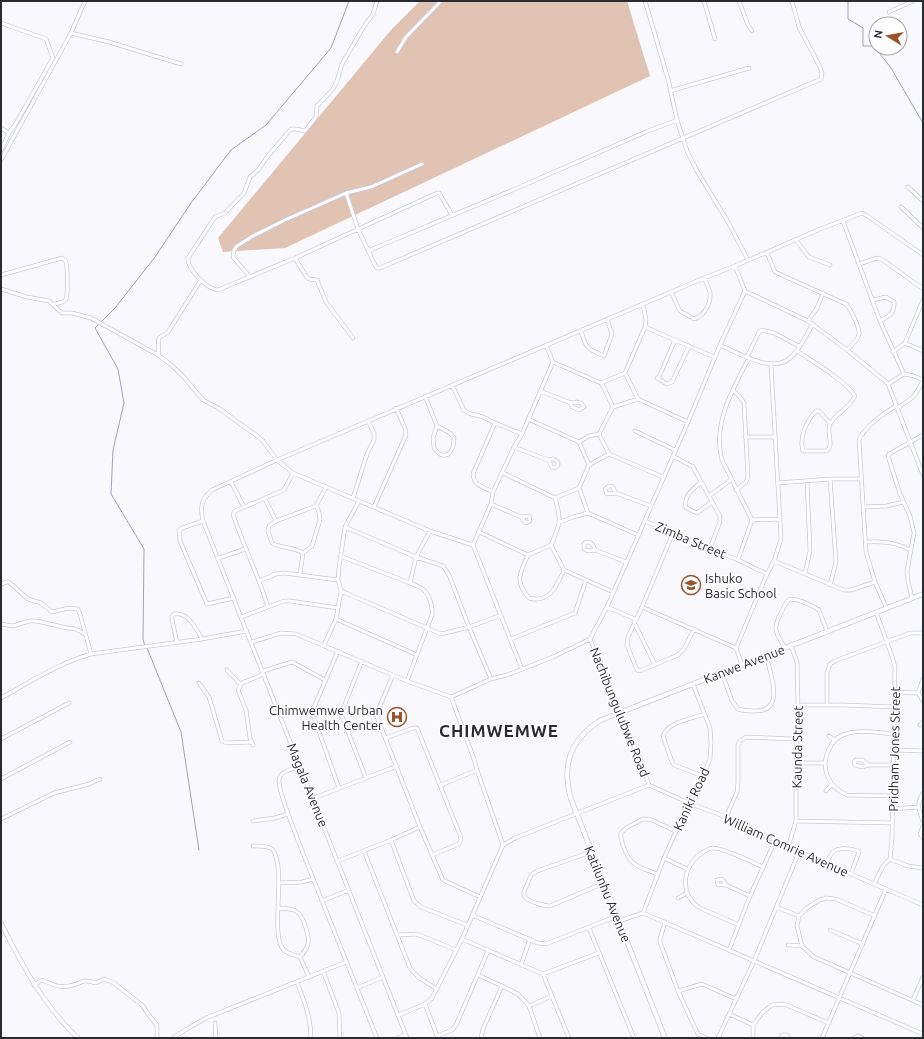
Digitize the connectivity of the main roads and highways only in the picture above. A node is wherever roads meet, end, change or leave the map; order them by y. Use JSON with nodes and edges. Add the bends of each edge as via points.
{"nodes":[{"id":1,"x":923,"y":594,"type":"edge"},
{"id":2,"x":573,"y":747,"type":"joint"},
{"id":3,"x":665,"y":1038,"type":"edge"}],
"edges":[{"from":1,"to":2,"type":"main road","name":"Kanwe Avenue","via":[[619,712],[595,724]]},
{"from":2,"to":3,"type":"main road","name":"Katilunhu Avenue","via":[[566,766],[567,786]]}]}
